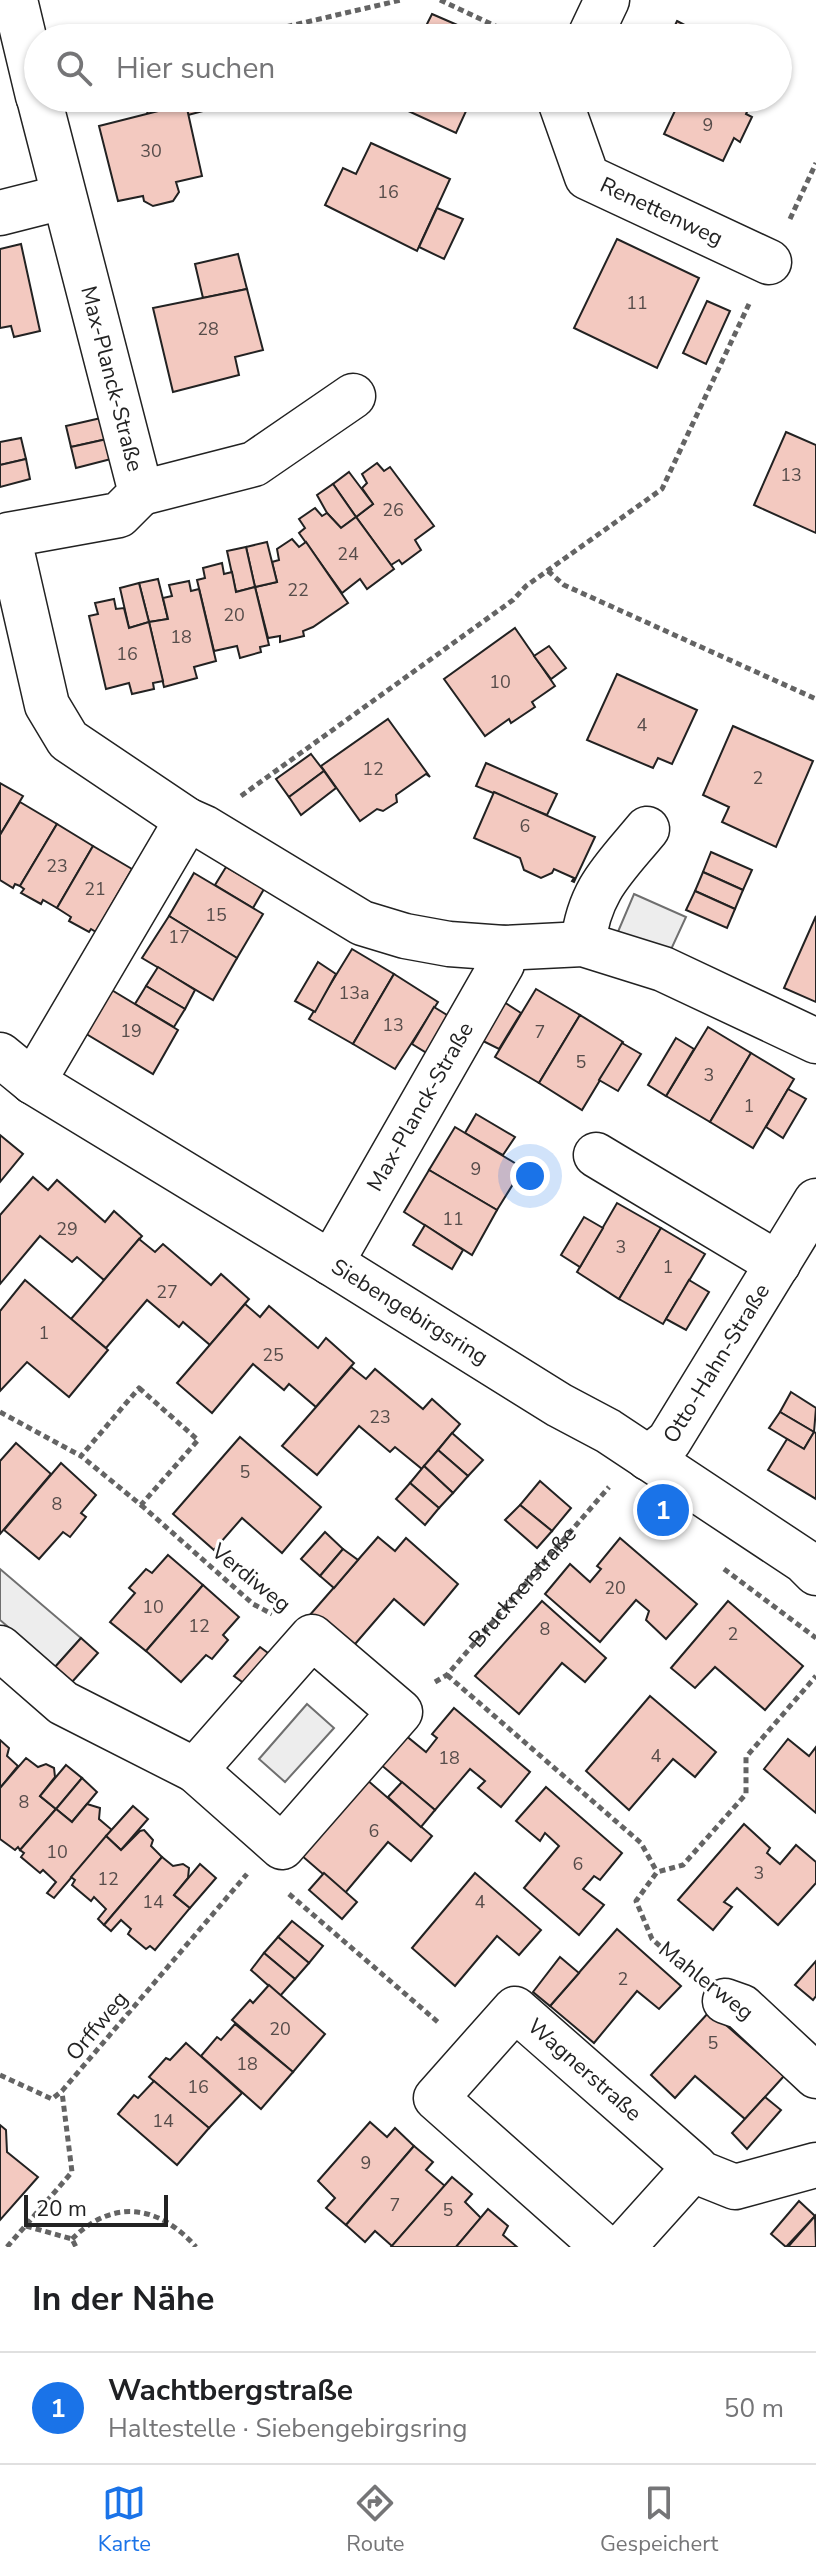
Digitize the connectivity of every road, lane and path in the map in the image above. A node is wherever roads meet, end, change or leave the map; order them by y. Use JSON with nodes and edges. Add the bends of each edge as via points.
{"nodes":[{"id":1,"x":15,"y":0,"type":"edge"},
{"id":2,"x":401,"y":0,"type":"edge"},
{"id":3,"x":440,"y":0,"type":"edge"},
{"id":4,"x":607,"y":0,"type":"edge"},
{"id":5,"x":298,"y":24,"type":"edge"},
{"id":6,"x":491,"y":24,"type":"edge"},
{"id":7,"x":596,"y":24,"type":"edge"},
{"id":8,"x":24,"y":38,"type":"edge"},
{"id":9,"x":42,"y":112,"type":"edge"},
{"id":10,"x":564,"y":112,"type":"edge"},
{"id":11,"x":816,"y":163,"type":"edge"},
{"id":12,"x":63,"y":197,"type":"junction"},
{"id":13,"x":0,"y":213,"type":"edge"},
{"id":14,"x":769,"y":262,"type":"junction"},
{"id":15,"x":353,"y":396,"type":"dead end"},
{"id":16,"x":141,"y":493,"type":"junction"},
{"id":17,"x":548,"y":571,"type":"junction"},
{"id":18,"x":816,"y":699,"type":"edge"},
{"id":19,"x":196,"y":824,"type":"junction"},
{"id":20,"x":647,"y":829,"type":"dead end"},
{"id":21,"x":583,"y":944,"type":"junction"},
{"id":22,"x":504,"y":948,"type":"junction"},
{"id":23,"x":816,"y":1041,"type":"edge"},
{"id":24,"x":16,"y":1069,"type":"edge"},
{"id":25,"x":596,"y":1155,"type":"dead end"},
{"id":26,"x":816,"y":1201,"type":"edge"},
{"id":27,"x":331,"y":1263,"type":"junction"},
{"id":28,"x":778,"y":1264,"type":"junction"},
{"id":29,"x":0,"y":1412,"type":"edge"},
{"id":30,"x":81,"y":1456,"type":"junction"},
{"id":31,"x":648,"y":1458,"type":"junction"},
{"id":32,"x":141,"y":1505,"type":"junction"},
{"id":33,"x":816,"y":1573,"type":"edge"},
{"id":34,"x":304,"y":1645,"type":"junction"},
{"id":35,"x":0,"y":1648,"type":"edge"},
{"id":36,"x":447,"y":1675,"type":"junction"},
{"id":37,"x":816,"y":1676,"type":"edge"},
{"id":38,"x":400,"y":1712,"type":"junction"},
{"id":39,"x":195,"y":1770,"type":"junction"},
{"id":40,"x":263,"y":1851,"type":"junction"},
{"id":41,"x":657,"y":1872,"type":"junction"},
{"id":42,"x":725,"y":2001,"type":"joint"},
{"id":43,"x":474,"y":2053,"type":"junction"},
{"id":44,"x":0,"y":2075,"type":"edge"},
{"id":45,"x":816,"y":2076,"type":"edge"},
{"id":46,"x":62,"y":2091,"type":"junction"},
{"id":47,"x":816,"y":2165,"type":"edge"},
{"id":48,"x":690,"y":2172,"type":"junction"},
{"id":49,"x":26,"y":2226,"type":"junction"},
{"id":50,"x":72,"y":2239,"type":"junction"},
{"id":51,"x":7,"y":2247,"type":"edge"},
{"id":52,"x":76,"y":2247,"type":"edge"},
{"id":53,"x":196,"y":2247,"type":"edge"},
{"id":54,"x":604,"y":2247,"type":"edge"},
{"id":55,"x":623,"y":2247,"type":"edge"}],
"edges":[{"from":1,"to":8,"type":"street","name":"Max-Planck-Straße"},
{"from":2,"to":5,"type":"path"},
{"from":3,"to":6,"type":"path"},
{"from":4,"to":7,"type":"street"},
{"from":9,"to":12,"type":"street","name":"Max-Planck-Straße"},
{"from":10,"to":14,"type":"street","name":"Renettenweg","via":[[587,177]]},
{"from":11,"to":14,"type":"path"},
{"from":12,"to":13,"type":"street"},
{"from":12,"to":16,"type":"street","name":"Max-Planck-Straße"},
{"from":14,"to":17,"type":"path","via":[[662,489]]},
{"from":15,"to":16,"type":"street","via":[[254,464]]},
{"from":16,"to":19,"type":"street","name":"Max-Planck-Straße","via":[[119,515],[8,535],[47,705],[68,740]]},
{"from":17,"to":18,"type":"path","via":[[564,585]]},
{"from":17,"to":19,"type":"path"},
{"from":19,"to":22,"type":"street","name":"Max-Planck-Straße","via":[[362,923],[449,944]]},
{"from":19,"to":24,"type":"street"},
{"from":20,"to":21,"type":"street","via":[[600,886]]},
{"from":21,"to":22,"type":"street","name":"Max-Planck-Straße"},
{"from":21,"to":23,"type":"street","name":"Max-Planck-Straße","via":[[663,969]]},
{"from":22,"to":27,"type":"street","name":"Max-Planck-Straße","via":[[502,964]]},
{"from":24,"to":27,"type":"street","name":"Siebengebirgsring"},
{"from":25,"to":28,"type":"street","name":"Otto-Hahn-Straße"},
{"from":26,"to":28,"type":"street","name":"Otto-Hahn-Straße"},
{"from":27,"to":31,"type":"street","name":"Siebengebirgsring"},
{"from":28,"to":31,"type":"street","name":"Otto-Hahn-Straße","via":[[669,1441]]},
{"from":29,"to":30,"type":"path","name":"Verdiweg"},
{"from":30,"to":32,"type":"path","name":"Verdiweg"},
{"from":30,"to":32,"type":"path","via":[[139,1388],[198,1440]]},
{"from":31,"to":33,"type":"street","name":"Siebengebirgsring"},
{"from":31,"to":36,"type":"path","name":"Brucknerstraße","via":[[608,1488]]},
{"from":32,"to":34,"type":"path","name":"Verdiweg"},
{"from":34,"to":38,"type":"street","via":[[312,1637]]},
{"from":34,"to":39,"type":"street"},
{"from":35,"to":39,"type":"street","via":[[63,1703]]},
{"from":36,"to":38,"type":"path","name":"Brucknerstraße","via":[[423,1684]]},
{"from":36,"to":41,"type":"path","via":[[641,1843]]},
{"from":37,"to":41,"type":"path","via":[[746,1757],[746,1794],[683,1865]]},
{"from":38,"to":40,"type":"street","via":[[282,1847]]},
{"from":39,"to":40,"type":"street"},
{"from":40,"to":43,"type":"path"},
{"from":40,"to":46,"type":"path","name":"Orffweg"},
{"from":41,"to":42,"type":"path","name":"Mahlerweg","via":[[636,1901],[652,1939]]},
{"from":42,"to":45,"type":"street","name":"Mahlerweg","via":[[742,2007]]},
{"from":43,"to":48,"type":"street","name":"Wagnerstraße","via":[[515,2009],[695,2167]]},
{"from":43,"to":54,"type":"street","name":"Wagnerstraße","via":[[436,2098]]},
{"from":44,"to":46,"type":"path","via":[[52,2099]]},
{"from":46,"to":49,"type":"path","name":"Orffweg","via":[[72,2172]]},
{"from":47,"to":48,"type":"street","via":[[735,2187]]},
{"from":48,"to":55,"type":"street"},
{"from":49,"to":50,"type":"path"},
{"from":49,"to":51,"type":"path","name":"Orffweg"},
{"from":50,"to":52,"type":"path"},
{"from":50,"to":53,"type":"path","via":[[98,2218],[132,2212],[166,2219]]}]}
